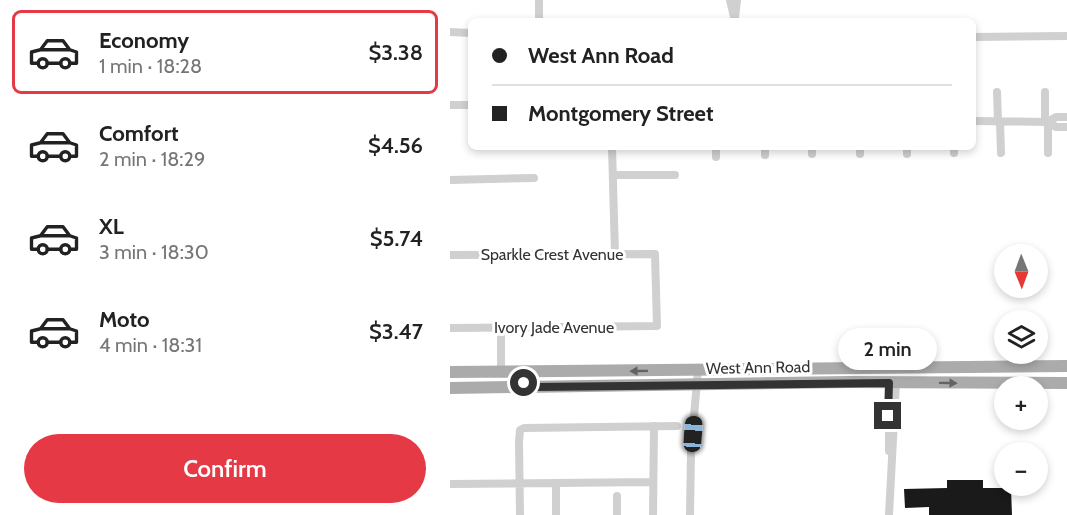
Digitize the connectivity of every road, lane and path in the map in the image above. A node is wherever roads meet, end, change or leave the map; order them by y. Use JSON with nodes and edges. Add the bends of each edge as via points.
{"nodes":[{"id":1,"x":538,"y":0,"type":"edge"},
{"id":2,"x":730,"y":0,"type":"edge"},
{"id":3,"x":737,"y":0,"type":"edge"},
{"id":4,"x":539,"y":18,"type":"edge"},
{"id":5,"x":734,"y":18,"type":"edge"},
{"id":6,"x":735,"y":18,"type":"edge"},
{"id":7,"x":450,"y":32,"type":"edge"},
{"id":8,"x":468,"y":33,"type":"edge"},
{"id":9,"x":1067,"y":36,"type":"edge"},
{"id":10,"x":976,"y":37,"type":"edge"},
{"id":11,"x":998,"y":92,"type":"dead end"},
{"id":12,"x":1045,"y":92,"type":"dead end"},
{"id":13,"x":450,"y":105,"type":"edge"},
{"id":14,"x":468,"y":105,"type":"edge"},
{"id":15,"x":1067,"y":117,"type":"edge"},
{"id":16,"x":976,"y":121,"type":"edge"},
{"id":17,"x":999,"y":122,"type":"junction"},
{"id":18,"x":1046,"y":122,"type":"junction"},
{"id":19,"x":1067,"y":127,"type":"edge"},
{"id":20,"x":612,"y":150,"type":"edge"},
{"id":21,"x":716,"y":150,"type":"edge"},
{"id":22,"x":1001,"y":153,"type":"dead end"},
{"id":23,"x":1048,"y":153,"type":"dead end"},
{"id":24,"x":716,"y":157,"type":"dead end"},
{"id":25,"x":613,"y":175,"type":"junction"},
{"id":26,"x":675,"y":175,"type":"dead end"},
{"id":27,"x":534,"y":178,"type":"dead end"},
{"id":28,"x":450,"y":180,"type":"edge"},
{"id":29,"x":450,"y":255,"type":"edge"},
{"id":30,"x":615,"y":255,"type":"junction"},
{"id":31,"x":657,"y":326,"type":"joint"},
{"id":32,"x":450,"y":328,"type":"edge"},
{"id":33,"x":501,"y":328,"type":"junction"},
{"id":34,"x":1067,"y":366,"type":"edge"},
{"id":35,"x":942,"y":367,"type":"junction"},
{"id":36,"x":891,"y":368,"type":"junction"},
{"id":37,"x":698,"y":370,"type":"junction"},
{"id":38,"x":450,"y":372,"type":"edge"},
{"id":39,"x":501,"y":373,"type":"junction"},
{"id":40,"x":849,"y":382,"type":"junction"},
{"id":41,"x":893,"y":383,"type":"junction"},
{"id":42,"x":1067,"y":383,"type":"edge"},
{"id":43,"x":697,"y":384,"type":"junction"},
{"id":44,"x":536,"y":387,"type":"junction"},
{"id":45,"x":454,"y":388,"type":"edge"},
{"id":46,"x":654,"y":426,"type":"junction"},
{"id":47,"x":677,"y":426,"type":"dead end"},
{"id":48,"x":653,"y":482,"type":"junction"},
{"id":49,"x":519,"y":483,"type":"junction"},
{"id":50,"x":556,"y":483,"type":"junction"},
{"id":51,"x":450,"y":484,"type":"edge"},
{"id":52,"x":617,"y":496,"type":"dead end"},
{"id":53,"x":520,"y":515,"type":"edge"},
{"id":54,"x":556,"y":515,"type":"edge"},
{"id":55,"x":617,"y":515,"type":"edge"},
{"id":56,"x":652,"y":515,"type":"edge"},
{"id":57,"x":690,"y":515,"type":"edge"},
{"id":58,"x":889,"y":515,"type":"edge"}],
"edges":[{"from":1,"to":4,"type":"street"},
{"from":2,"to":5,"type":"street"},
{"from":3,"to":6,"type":"street"},
{"from":7,"to":8,"type":"street"},
{"from":9,"to":10,"type":"street"},
{"from":11,"to":17,"type":"street"},
{"from":12,"to":18,"type":"street"},
{"from":13,"to":14,"type":"street"},
{"from":15,"to":18,"type":"street"},
{"from":16,"to":17,"type":"street"},
{"from":17,"to":18,"type":"street"},
{"from":17,"to":22,"type":"street"},
{"from":18,"to":19,"type":"street"},
{"from":18,"to":23,"type":"street"},
{"from":20,"to":25,"type":"street"},
{"from":21,"to":24,"type":"street"},
{"from":25,"to":26,"type":"street"},
{"from":25,"to":30,"type":"street"},
{"from":27,"to":28,"type":"street"},
{"from":29,"to":30,"type":"street","name":"Sparkle Crest Avenue"},
{"from":30,"to":31,"type":"street","name":"Sparkle Crest Avenue","via":[[655,254]]},
{"from":31,"to":33,"type":"street","name":"Ivory Jade Avenue"},
{"from":32,"to":33,"type":"street","name":"Ivory Jade Avenue"},
{"from":33,"to":39,"type":"street"},
{"from":34,"to":35,"type":"main road","name":"West Ann Road"},
{"from":35,"to":36,"type":"main road","name":"West Ann Road"},
{"from":35,"to":41,"type":"main road","via":[[907,374]]},
{"from":36,"to":37,"type":"main road","name":"West Ann Road"},
{"from":36,"to":40,"type":"main road","via":[[882,376]]},
{"from":37,"to":39,"type":"main road","name":"West Ann Road","one_way":true},
{"from":37,"to":43,"type":"street"},
{"from":38,"to":39,"type":"main road","name":"West Ann Road"},
{"from":39,"to":44,"type":"main road"},
{"from":39,"to":45,"type":"main road","via":[[496,379],[462,381]]},
{"from":40,"to":41,"type":"main road","name":"West Ann Road"},
{"from":40,"to":43,"type":"main road","name":"West Ann Road"},
{"from":41,"to":42,"type":"main road","name":"West Ann Road","one_way":true},
{"from":41,"to":58,"type":"street","via":[[888,432]]},
{"from":43,"to":44,"type":"main road","name":"West Ann Road"},
{"from":43,"to":57,"type":"street"},
{"from":44,"to":45,"type":"main road","name":"West Ann Road"},
{"from":46,"to":47,"type":"street"},
{"from":46,"to":48,"type":"street"},
{"from":46,"to":49,"type":"street","via":[[520,430]]},
{"from":48,"to":50,"type":"street"},
{"from":48,"to":56,"type":"street"},
{"from":49,"to":50,"type":"street"},
{"from":49,"to":51,"type":"street"},
{"from":49,"to":53,"type":"street"},
{"from":50,"to":54,"type":"street"},
{"from":52,"to":55,"type":"street"}]}
